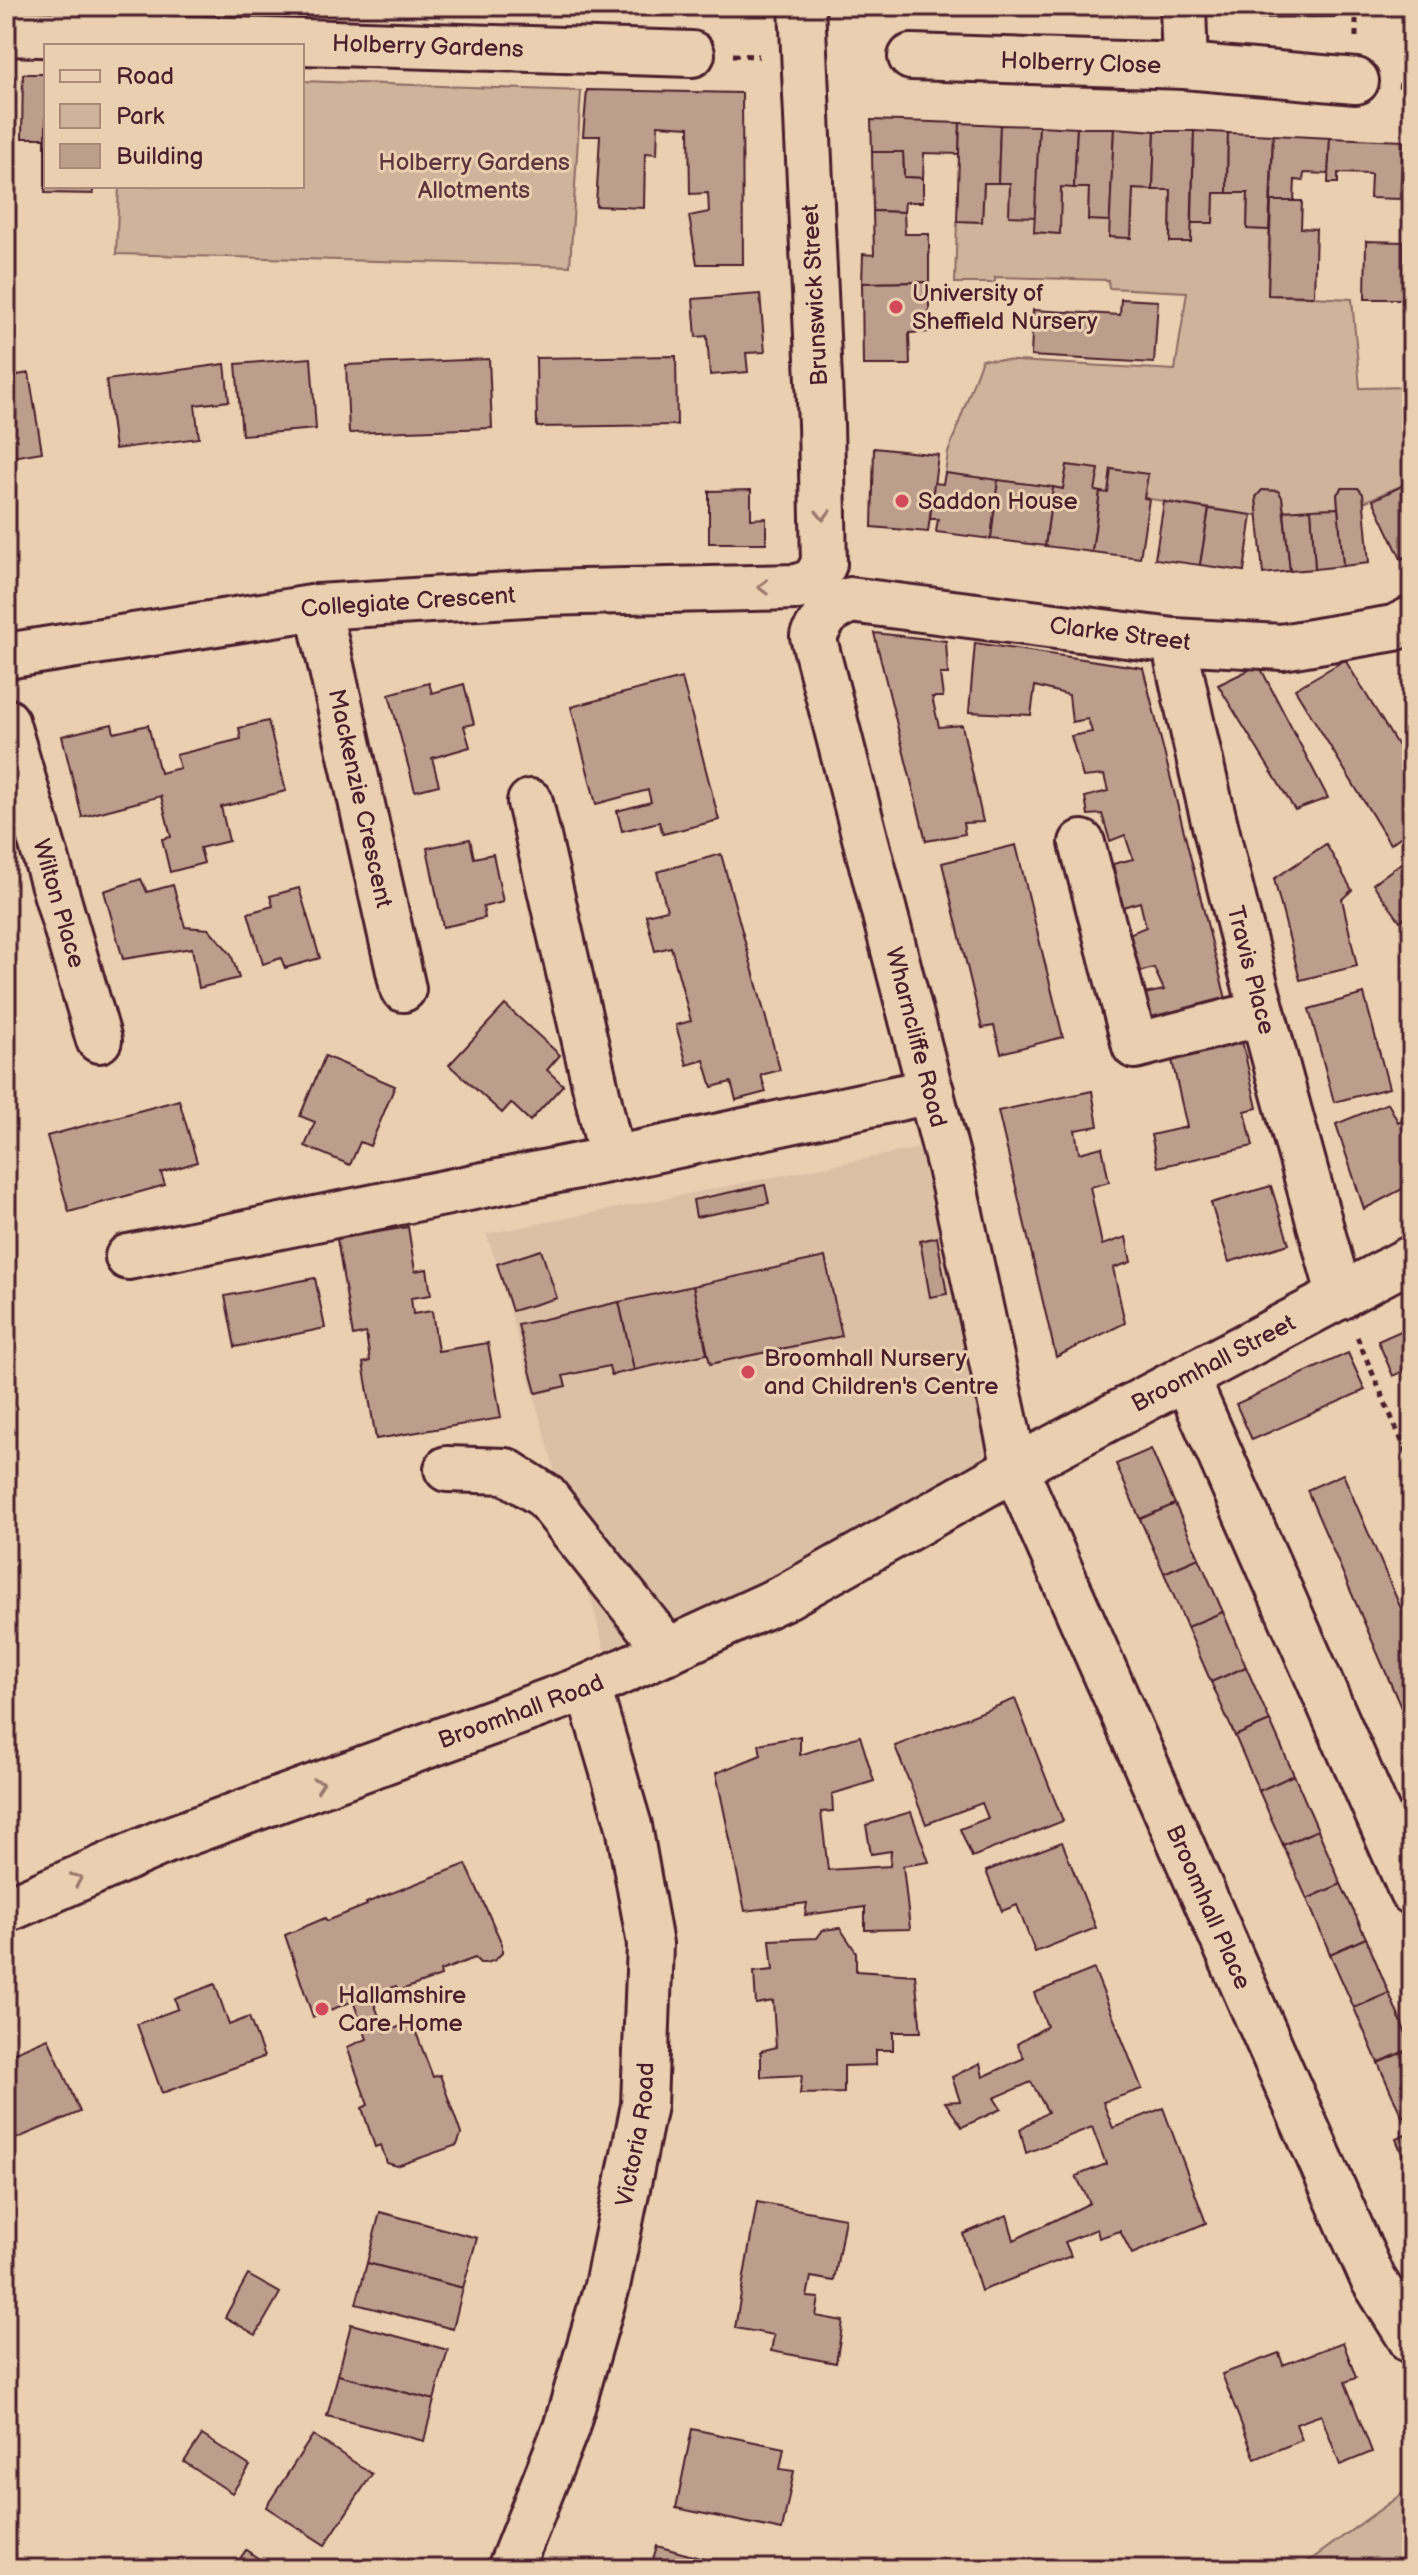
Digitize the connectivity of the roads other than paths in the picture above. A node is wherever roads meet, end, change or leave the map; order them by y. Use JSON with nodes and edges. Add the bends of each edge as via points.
{"nodes":[{"id":1,"x":802,"y":6,"type":"edge"},
{"id":2,"x":1183,"y":6,"type":"edge"},
{"id":3,"x":164,"y":22,"type":"edge"},
{"id":4,"x":6,"y":33,"type":"edge"},
{"id":5,"x":692,"y":54,"type":"road end"},
{"id":6,"x":911,"y":57,"type":"dead end"},
{"id":7,"x":1185,"y":66,"type":"junction"},
{"id":8,"x":1356,"y":81,"type":"dead end"},
{"id":9,"x":821,"y":596,"type":"junction"},
{"id":10,"x":318,"y":607,"type":"junction"},
{"id":11,"x":1406,"y":636,"type":"edge"},
{"id":12,"x":1174,"y":641,"type":"junction"},
{"id":13,"x":6,"y":656,"type":"edge"},
{"id":14,"x":6,"y":721,"type":"edge"},
{"id":15,"x":530,"y":802,"type":"dead end"},
{"id":16,"x":1082,"y":843,"type":"dead end"},
{"id":17,"x":403,"y":989,"type":"dead end"},
{"id":18,"x":1262,"y":1013,"type":"junction"},
{"id":19,"x":99,"y":1040,"type":"dead end"},
{"id":20,"x":931,"y":1091,"type":"junction"},
{"id":21,"x":612,"y":1159,"type":"junction"},
{"id":22,"x":128,"y":1257,"type":"dead end"},
{"id":23,"x":1412,"y":1258,"type":"edge"},
{"id":24,"x":1340,"y":1297,"type":"junction"},
{"id":25,"x":1186,"y":1377,"type":"junction"},
{"id":26,"x":1015,"y":1468,"type":"junction"},
{"id":27,"x":447,"y":1469,"type":"dead end"},
{"id":28,"x":668,"y":1651,"type":"junction"},
{"id":29,"x":588,"y":1687,"type":"junction"},
{"id":30,"x":1412,"y":1892,"type":"edge"},
{"id":31,"x":6,"y":1910,"type":"edge"},
{"id":32,"x":1412,"y":2341,"type":"edge"},
{"id":33,"x":510,"y":2569,"type":"edge"}],
"edges":[{"from":1,"to":9,"type":"street","name":"Brunswick Street","one_way":true,"via":[[821,446]]},
{"from":2,"to":7,"type":"street"},
{"from":3,"to":4,"type":"street","name":"Holberry Gardens"},
{"from":3,"to":5,"type":"street","name":"Holberry Gardens"},
{"from":6,"to":7,"type":"street","name":"Holberry Close"},
{"from":7,"to":8,"type":"street","name":"Holberry Close"},
{"from":9,"to":10,"type":"street","name":"Collegiate Crescent","one_way":true,"via":[[797,587],[710,588]]},
{"from":9,"to":12,"type":"street","name":"Clarke Street"},
{"from":9,"to":20,"type":"street","name":"Wharncliffe Road","via":[[813,636]]},
{"from":10,"to":13,"type":"street","name":"Collegiate Crescent"},
{"from":10,"to":17,"type":"street","name":"Mackenzie Crescent"},
{"from":11,"to":12,"type":"street","name":"Clarke Street","via":[[1282,647]]},
{"from":12,"to":18,"type":"street","name":"Travis Place"},
{"from":14,"to":19,"type":"street","name":"Wilton Place"},
{"from":15,"to":21,"type":"street"},
{"from":16,"to":18,"type":"street","via":[[1135,1046]]},
{"from":18,"to":24,"type":"street","name":"Travis Place"},
{"from":20,"to":21,"type":"street"},
{"from":20,"to":26,"type":"street","name":"Wharncliffe Road","via":[[936,1170]]},
{"from":21,"to":22,"type":"street"},
{"from":23,"to":24,"type":"street","name":"Broomhall Street"},
{"from":24,"to":25,"type":"street","name":"Broomhall Street"},
{"from":25,"to":26,"type":"street","name":"Broomhall Street"},
{"from":25,"to":30,"type":"street"},
{"from":26,"to":28,"type":"street","name":"Broomhall Road","via":[[787,1596]]},
{"from":26,"to":32,"type":"street","name":"Broomhall Place","via":[[1373,2279]]},
{"from":27,"to":28,"type":"street","via":[[506,1471],[545,1496]]},
{"from":28,"to":29,"type":"street","name":"Broomhall Road"},
{"from":31,"to":29,"type":"street","name":"Broomhall Road","one_way":true,"via":[[165,1841]]},
{"from":29,"to":33,"type":"street","name":"Victoria Road","via":[[629,1826],[650,1944],[644,2105],[607,2286],[566,2428]]}]}
